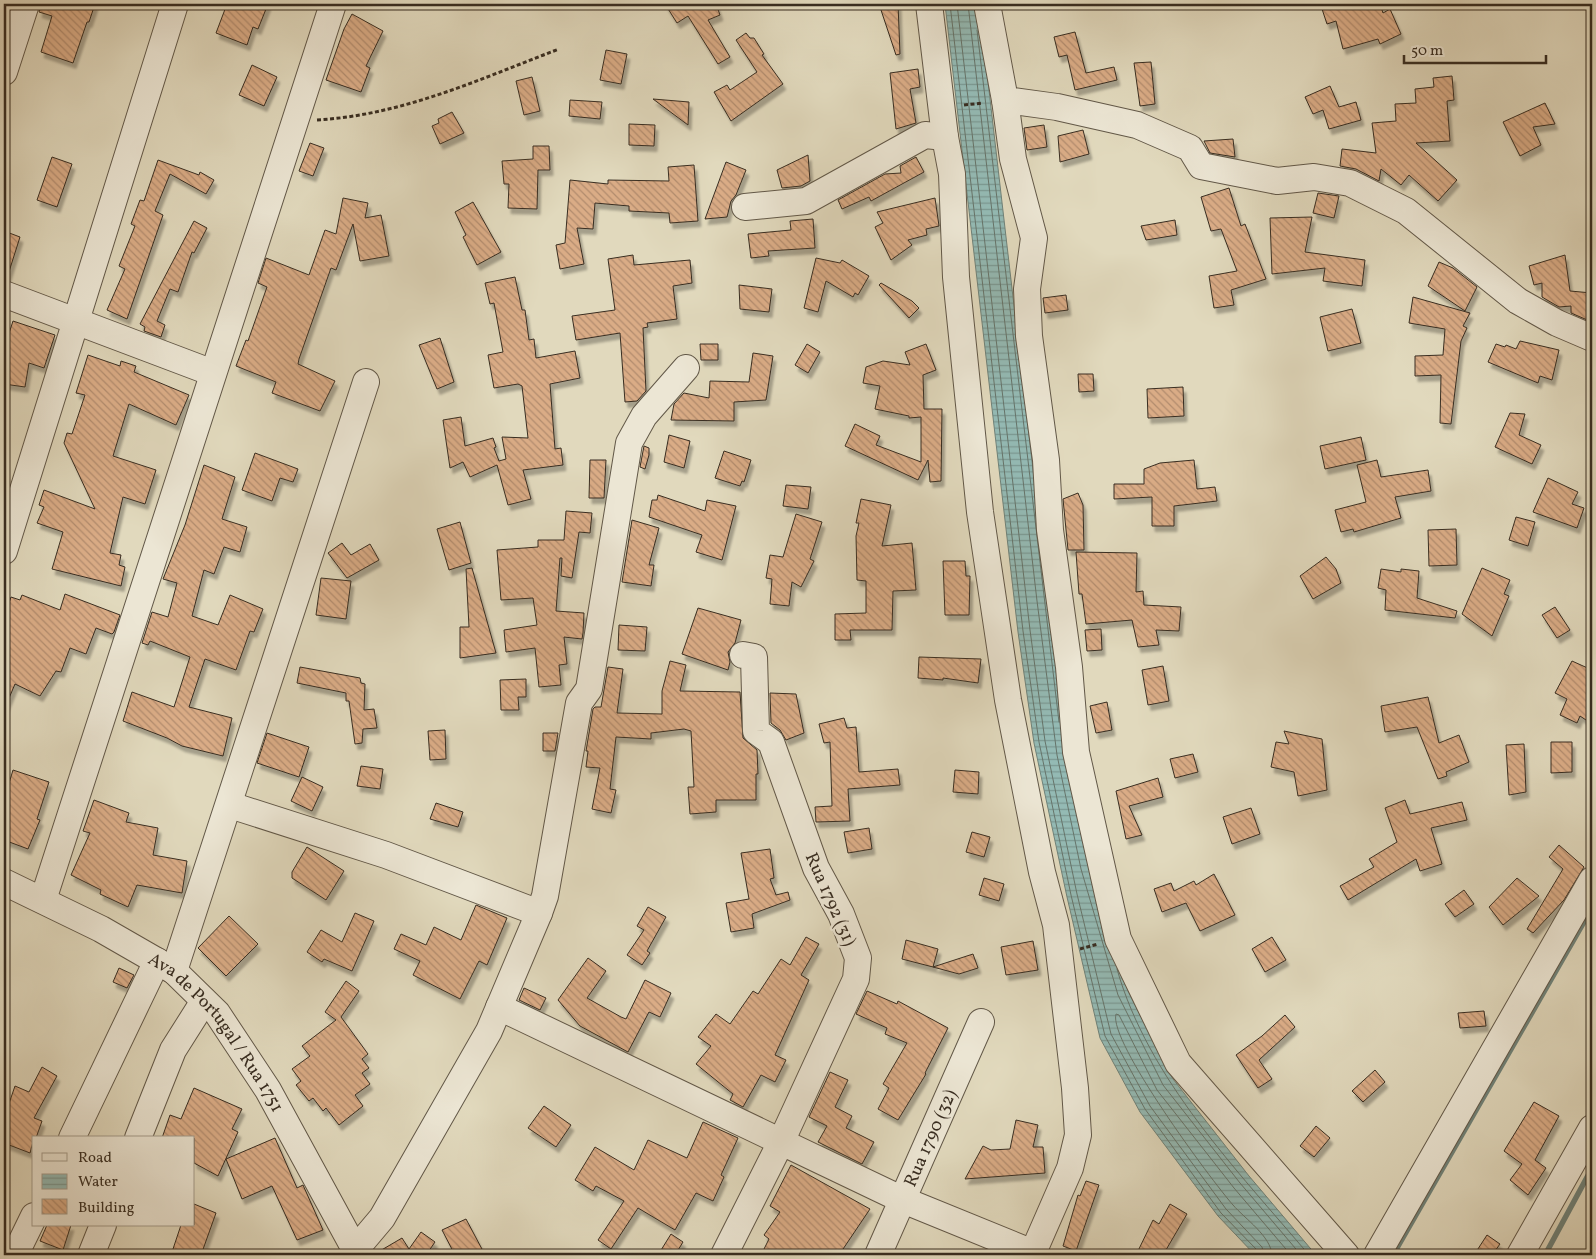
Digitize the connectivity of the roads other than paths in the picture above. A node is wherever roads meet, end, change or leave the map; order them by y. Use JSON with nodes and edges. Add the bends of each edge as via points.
{"nodes":[{"id":1,"x":26,"y":4,"type":"edge"},
{"id":2,"x":175,"y":4,"type":"edge"},
{"id":3,"x":333,"y":4,"type":"edge"},
{"id":4,"x":929,"y":4,"type":"edge"},
{"id":5,"x":987,"y":4,"type":"edge"},
{"id":6,"x":4,"y":72,"type":"edge"},
{"id":7,"x":1005,"y":100,"type":"junction"},
{"id":8,"x":945,"y":137,"type":"junction"},
{"id":9,"x":744,"y":207,"type":"dead end"},
{"id":10,"x":4,"y":294,"type":"edge"},
{"id":11,"x":77,"y":322,"type":"junction"},
{"id":12,"x":1592,"y":338,"type":"edge"},
{"id":13,"x":686,"y":368,"type":"dead end"},
{"id":14,"x":213,"y":373,"type":"junction"},
{"id":15,"x":366,"y":382,"type":"dead end"},
{"id":16,"x":4,"y":551,"type":"edge"},
{"id":17,"x":744,"y":655,"type":"dead end"},
{"id":18,"x":230,"y":805,"type":"junction"},
{"id":19,"x":1592,"y":880,"type":"edge"},
{"id":20,"x":4,"y":882,"type":"edge"},
{"id":21,"x":43,"y":900,"type":"junction"},
{"id":22,"x":539,"y":913,"type":"junction"},
{"id":23,"x":165,"y":966,"type":"junction"},
{"id":24,"x":204,"y":1001,"type":"junction"},
{"id":25,"x":499,"y":1007,"type":"junction"},
{"id":26,"x":980,"y":1022,"type":"dead end"},
{"id":27,"x":1592,"y":1128,"type":"edge"},
{"id":28,"x":73,"y":1136,"type":"edge"},
{"id":29,"x":139,"y":1136,"type":"edge"},
{"id":30,"x":781,"y":1142,"type":"junction"},
{"id":31,"x":903,"y":1200,"type":"junction"},
{"id":32,"x":32,"y":1220,"type":"edge"},
{"id":33,"x":103,"y":1226,"type":"edge"},
{"id":34,"x":356,"y":1253,"type":"edge"},
{"id":35,"x":1033,"y":1254,"type":"edge"},
{"id":36,"x":15,"y":1255,"type":"edge"},
{"id":37,"x":91,"y":1255,"type":"edge"},
{"id":38,"x":724,"y":1255,"type":"edge"},
{"id":39,"x":878,"y":1255,"type":"edge"},
{"id":40,"x":1346,"y":1255,"type":"edge"},
{"id":41,"x":1377,"y":1255,"type":"edge"},
{"id":42,"x":1520,"y":1255,"type":"edge"}],
"edges":[{"from":1,"to":6,"type":"street"},
{"from":2,"to":11,"type":"street"},
{"from":3,"to":14,"type":"street"},
{"from":4,"to":8,"type":"street"},
{"from":5,"to":7,"type":"street"},
{"from":7,"to":12,"type":"street","via":[[1057,107],[1137,125],[1190,148],[1201,166],[1251,178],[1278,181],[1314,177],[1350,182],[1406,211],[1518,301]]},
{"from":7,"to":40,"type":"street","via":[[1013,159],[1034,238],[1028,289],[1029,336],[1046,460],[1050,530],[1069,667],[1076,752],[1118,939],[1178,1063]]},
{"from":8,"to":9,"type":"street","via":[[925,136],[806,201]]},
{"from":8,"to":35,"type":"street","via":[[952,174],[956,276],[980,512],[1008,700],[1060,954],[1076,1088],[1078,1135],[1070,1168]]},
{"from":10,"to":11,"type":"street"},
{"from":11,"to":14,"type":"street"},
{"from":11,"to":16,"type":"street"},
{"from":13,"to":22,"type":"street","via":[[644,416],[629,444],[589,689],[579,703],[545,896]]},
{"from":14,"to":21,"type":"street"},
{"from":15,"to":18,"type":"street"},
{"from":17,"to":30,"type":"street","name":"Rua 1792 (31)","via":[[754,657],[756,731],[771,742],[816,868],[858,958],[856,979]]},
{"from":18,"to":22,"type":"street","via":[[386,855]]},
{"from":18,"to":23,"type":"street"},
{"from":19,"to":41,"type":"street"},
{"from":20,"to":21,"type":"street","name":"Ava de Portugal / Rua 1751"},
{"from":21,"to":23,"type":"street","name":"Ava de Portugal / Rua 1751"},
{"from":22,"to":25,"type":"street"},
{"from":23,"to":24,"type":"street","name":"Ava de Portugal / Rua 1751"},
{"from":23,"to":28,"type":"street"},
{"from":24,"to":29,"type":"street","via":[[173,1050]]},
{"from":24,"to":34,"type":"street","name":"Ava de Portugal / Rua 1751","via":[[217,1013],[268,1090]]},
{"from":25,"to":30,"type":"street"},
{"from":25,"to":34,"type":"street","via":[[489,1031],[410,1171]]},
{"from":26,"to":31,"type":"street","name":"Rua 1790 (32)"},
{"from":27,"to":42,"type":"street"},
{"from":30,"to":31,"type":"street"},
{"from":30,"to":38,"type":"street","name":"Rua 1792 (31)"},
{"from":31,"to":35,"type":"street"},
{"from":31,"to":39,"type":"street","name":"Rua 1790 (32)"},
{"from":32,"to":36,"type":"street"},
{"from":33,"to":37,"type":"street"}]}
